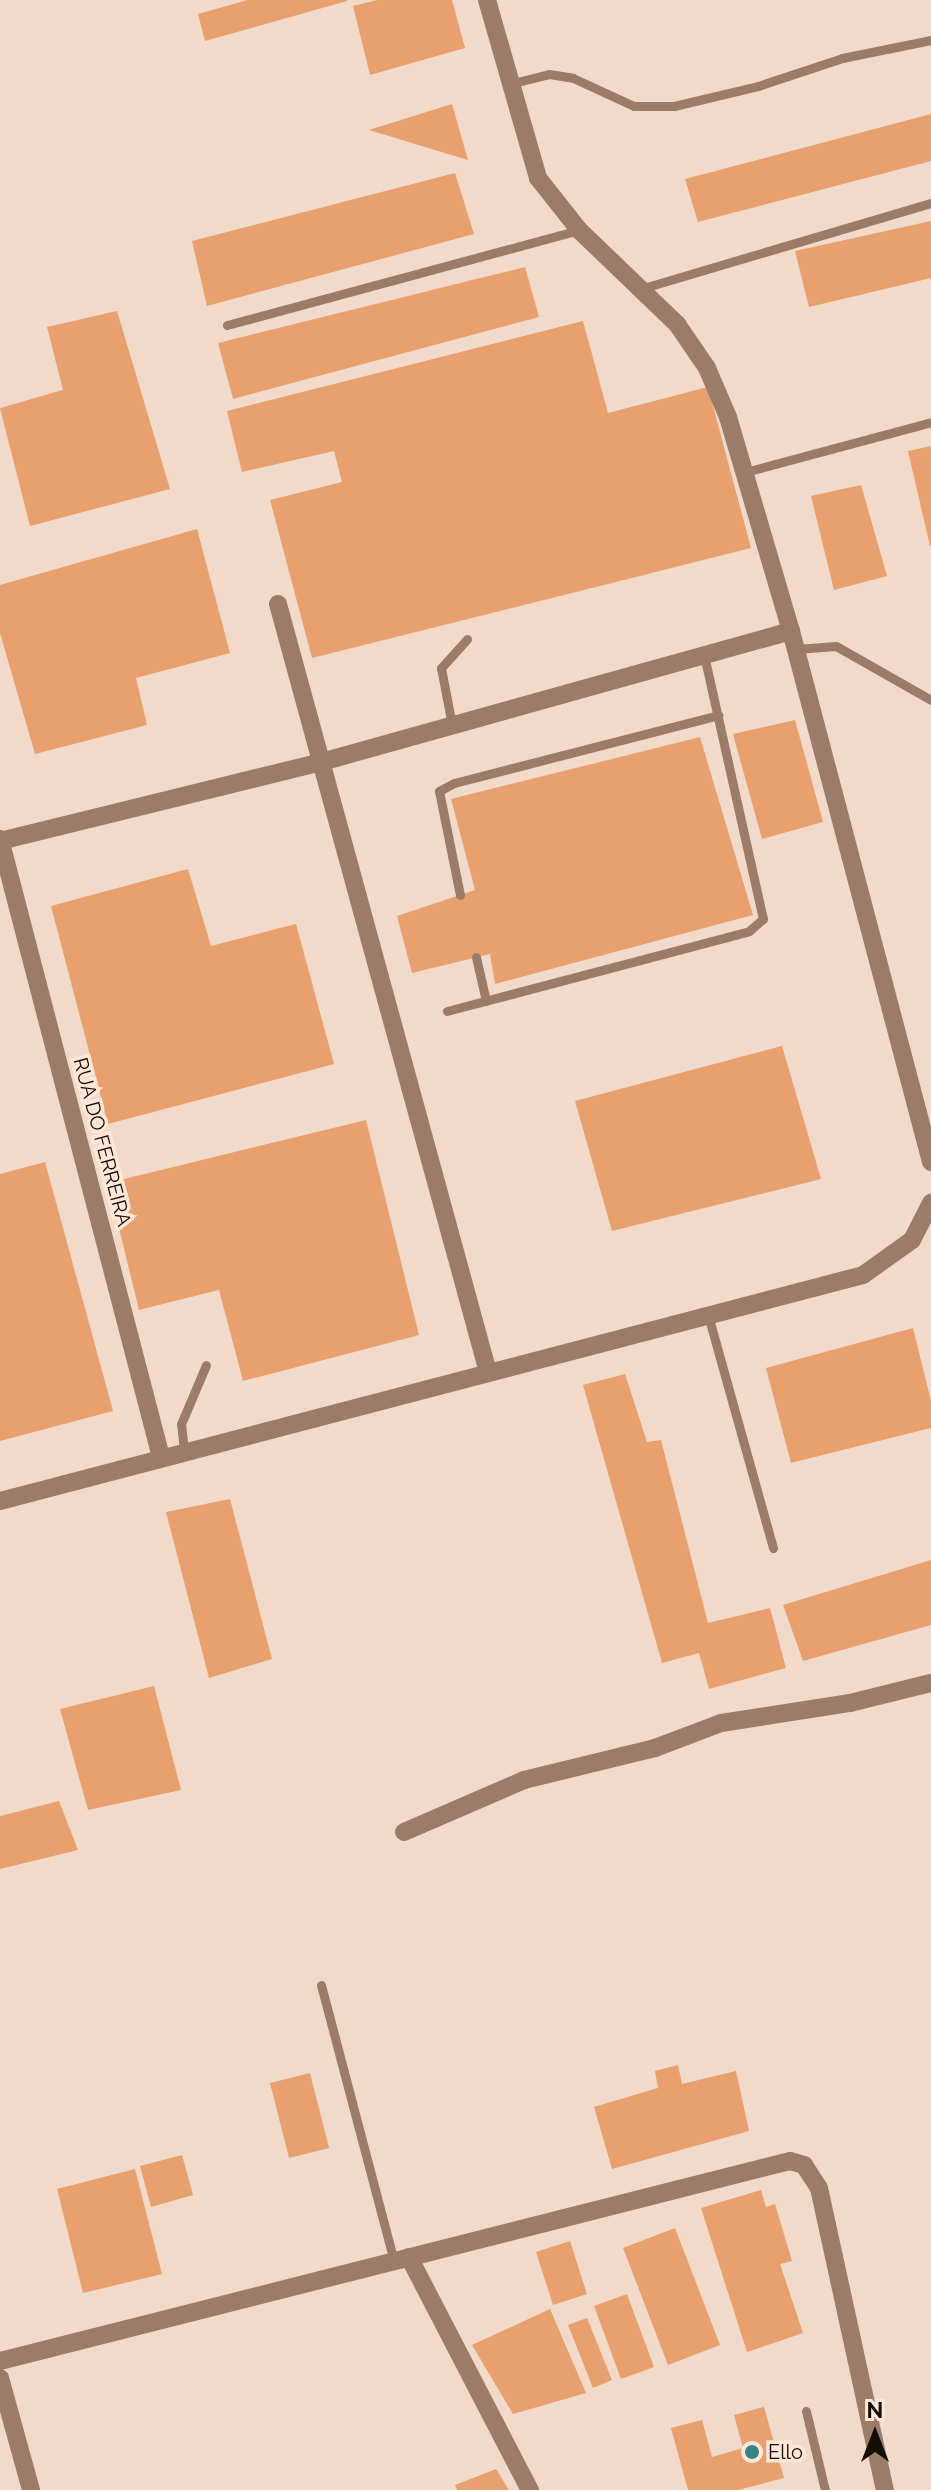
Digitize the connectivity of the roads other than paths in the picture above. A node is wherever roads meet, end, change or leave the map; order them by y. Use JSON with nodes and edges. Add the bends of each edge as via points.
{"nodes":[{"id":1,"x":487,"y":0,"type":"edge"},
{"id":2,"x":931,"y":40,"type":"edge"},
{"id":3,"x":509,"y":84,"type":"junction"},
{"id":4,"x":931,"y":203,"type":"edge"},
{"id":5,"x":579,"y":230,"type":"junction"},
{"id":6,"x":640,"y":289,"type":"junction"},
{"id":7,"x":227,"y":325,"type":"dead end"},
{"id":8,"x":931,"y":422,"type":"edge"},
{"id":9,"x":745,"y":472,"type":"junction"},
{"id":10,"x":278,"y":604,"type":"dead end"},
{"id":11,"x":467,"y":639,"type":"dead end"},
{"id":12,"x":794,"y":640,"type":"junction"},
{"id":13,"x":704,"y":655,"type":"junction"},
{"id":14,"x":931,"y":700,"type":"edge"},
{"id":15,"x":718,"y":715,"type":"junction"},
{"id":16,"x":452,"y":725,"type":"junction"},
{"id":17,"x":318,"y":763,"type":"junction"},
{"id":18,"x":0,"y":840,"type":"edge"},
{"id":19,"x":460,"y":895,"type":"dead end"},
{"id":20,"x":476,"y":957,"type":"dead end"},
{"id":21,"x":486,"y":1001,"type":"junction"},
{"id":22,"x":447,"y":1011,"type":"dead end"},
{"id":23,"x":931,"y":1162,"type":"edge"},
{"id":24,"x":931,"y":1203,"type":"edge"},
{"id":25,"x":708,"y":1315,"type":"junction"},
{"id":26,"x":206,"y":1365,"type":"dead end"},
{"id":27,"x":488,"y":1372,"type":"junction"},
{"id":28,"x":184,"y":1451,"type":"junction"},
{"id":29,"x":161,"y":1457,"type":"junction"},
{"id":30,"x":0,"y":1501,"type":"edge"},
{"id":31,"x":773,"y":1548,"type":"dead end"},
{"id":32,"x":931,"y":1683,"type":"edge"},
{"id":33,"x":404,"y":1832,"type":"dead end"},
{"id":34,"x":321,"y":1985,"type":"dead end"},
{"id":35,"x":402,"y":2259,"type":"junction"},
{"id":36,"x":0,"y":2361,"type":"edge"},
{"id":37,"x":0,"y":2378,"type":"edge"},
{"id":38,"x":806,"y":2411,"type":"dead end"},
{"id":39,"x":31,"y":2490,"type":"edge"},
{"id":40,"x":530,"y":2490,"type":"edge"},
{"id":41,"x":825,"y":2490,"type":"edge"},
{"id":42,"x":885,"y":2490,"type":"edge"}],
"edges":[{"from":1,"to":3,"type":"street"},
{"from":2,"to":3,"type":"lane","via":[[842,58],[674,106],[634,106],[573,78],[549,74]]},
{"from":3,"to":5,"type":"street","via":[[538,178]]},
{"from":4,"to":6,"type":"lane"},
{"from":5,"to":6,"type":"street"},
{"from":5,"to":7,"type":"lane"},
{"from":6,"to":9,"type":"street","via":[[677,324],[707,368]]},
{"from":8,"to":9,"type":"lane"},
{"from":9,"to":12,"type":"street"},
{"from":10,"to":17,"type":"street"},
{"from":11,"to":16,"type":"lane","via":[[441,668]]},
{"from":12,"to":13,"type":"street"},
{"from":12,"to":14,"type":"lane","via":[[836,646]]},
{"from":12,"to":23,"type":"street"},
{"from":13,"to":15,"type":"lane"},
{"from":13,"to":16,"type":"street"},
{"from":15,"to":19,"type":"lane","via":[[439,791]]},
{"from":15,"to":21,"type":"lane","via":[[763,919],[749,931]]},
{"from":16,"to":17,"type":"street"},
{"from":17,"to":18,"type":"street"},
{"from":17,"to":27,"type":"street"},
{"from":18,"to":29,"type":"street","name":"RUA DO FERREIRA"},
{"from":20,"to":21,"type":"lane"},
{"from":21,"to":22,"type":"lane"},
{"from":24,"to":25,"type":"street","via":[[912,1240],[863,1275]]},
{"from":25,"to":27,"type":"street"},
{"from":25,"to":31,"type":"lane"},
{"from":26,"to":28,"type":"lane","via":[[181,1424]]},
{"from":27,"to":28,"type":"street"},
{"from":28,"to":29,"type":"street"},
{"from":29,"to":30,"type":"street"},
{"from":32,"to":33,"type":"street","via":[[850,1703],[721,1723],[655,1748],[524,1780]]},
{"from":34,"to":35,"type":"lane"},
{"from":35,"to":36,"type":"street"},
{"from":35,"to":40,"type":"street"},
{"from":35,"to":42,"type":"street","via":[[775,2162],[804,2165],[819,2188]]},
{"from":37,"to":39,"type":"street"},
{"from":38,"to":41,"type":"lane"}]}
